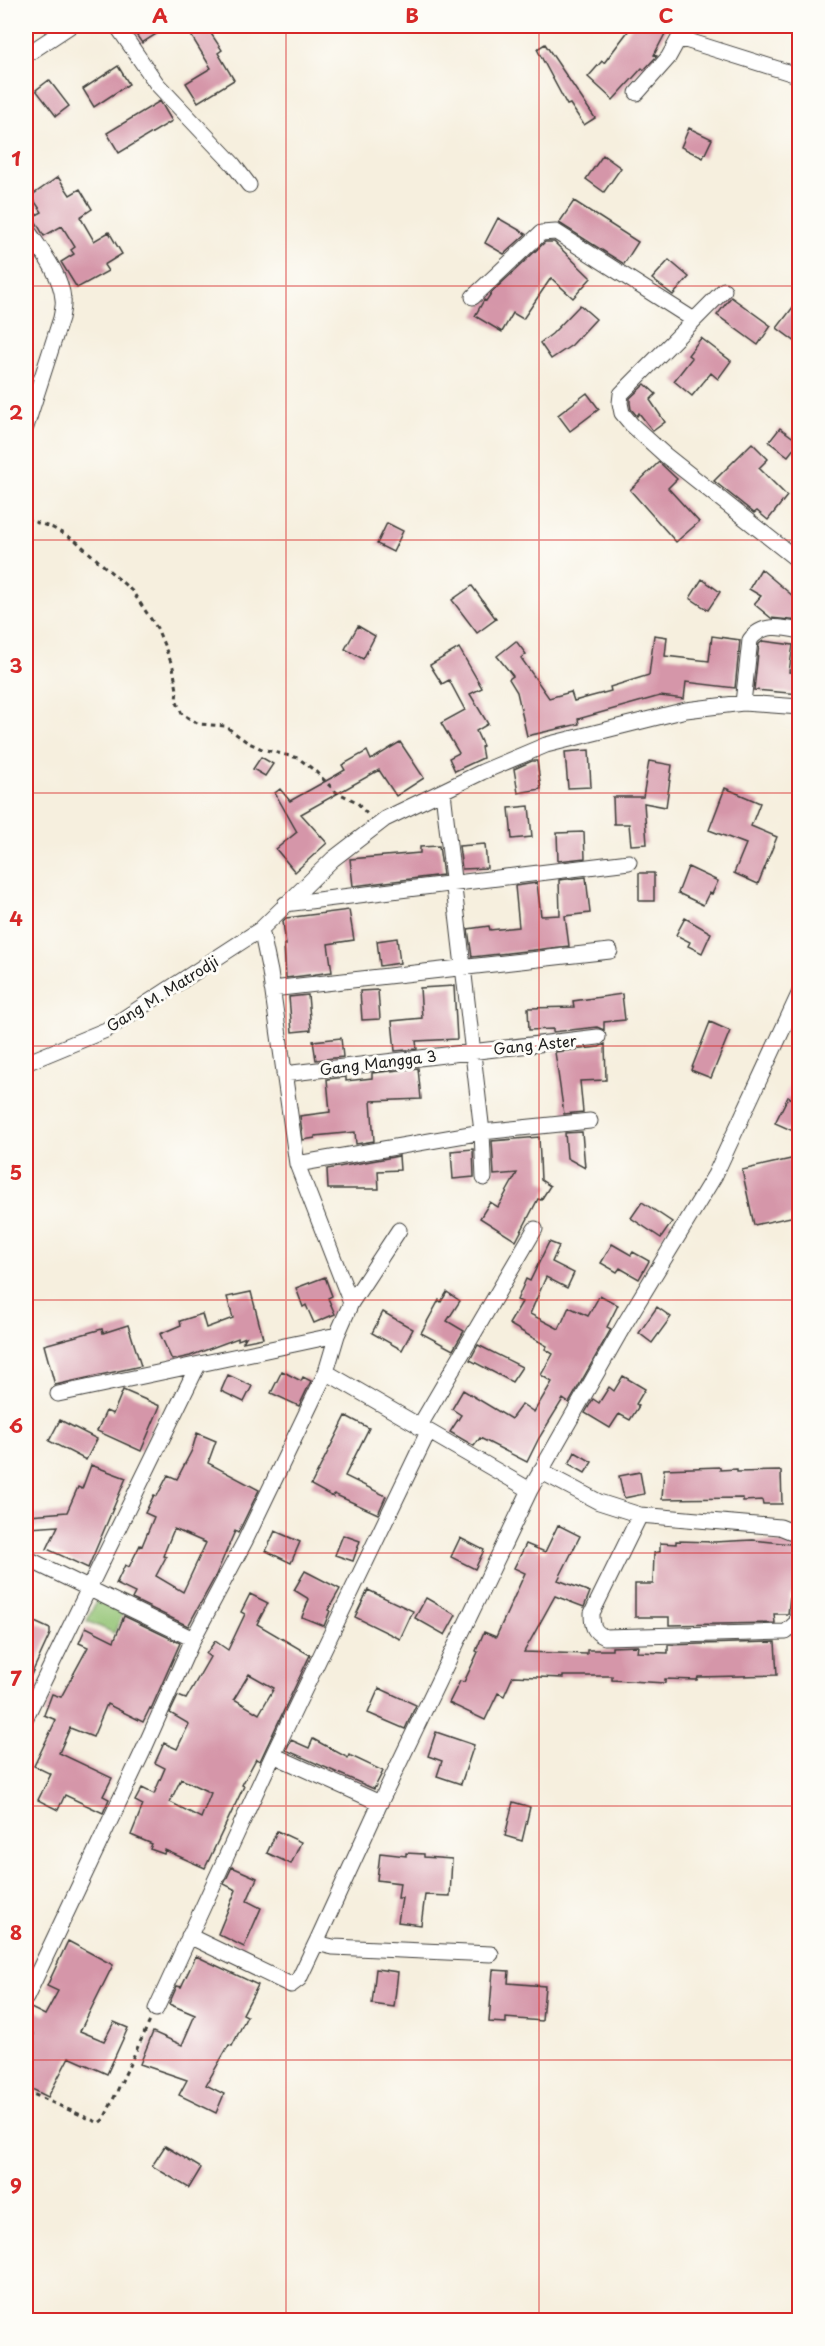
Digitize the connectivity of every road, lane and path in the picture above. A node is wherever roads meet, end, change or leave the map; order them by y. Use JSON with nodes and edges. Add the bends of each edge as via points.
{"nodes":[{"id":1,"x":70,"y":26,"type":"edge"},
{"id":2,"x":117,"y":26,"type":"edge"},
{"id":3,"x":683,"y":32,"type":"edge"},
{"id":4,"x":26,"y":55,"type":"edge"},
{"id":5,"x":800,"y":76,"type":"edge"},
{"id":6,"x":637,"y":93,"type":"dead end"},
{"id":7,"x":249,"y":185,"type":"dead end"},
{"id":8,"x":26,"y":228,"type":"edge"},
{"id":9,"x":724,"y":290,"type":"dead end"},
{"id":10,"x":473,"y":297,"type":"dead end"},
{"id":11,"x":694,"y":320,"type":"junction"},
{"id":12,"x":26,"y":427,"type":"edge"},
{"id":13,"x":26,"y":519,"type":"edge"},
{"id":14,"x":800,"y":562,"type":"edge"},
{"id":15,"x":800,"y":631,"type":"edge"},
{"id":16,"x":743,"y":704,"type":"junction"},
{"id":17,"x":800,"y":707,"type":"edge"},
{"id":18,"x":442,"y":792,"type":"junction"},
{"id":19,"x":376,"y":826,"type":"junction"},
{"id":20,"x":629,"y":862,"type":"dead end"},
{"id":21,"x":453,"y":883,"type":"junction"},
{"id":22,"x":285,"y":904,"type":"junction"},
{"id":23,"x":261,"y":930,"type":"junction"},
{"id":24,"x":610,"y":951,"type":"dead end"},
{"id":25,"x":463,"y":967,"type":"junction"},
{"id":26,"x":272,"y":989,"type":"junction"},
{"id":27,"x":800,"y":992,"type":"edge"},
{"id":28,"x":598,"y":1037,"type":"dead end"},
{"id":29,"x":473,"y":1050,"type":"junction"},
{"id":30,"x":26,"y":1063,"type":"edge"},
{"id":31,"x":284,"y":1074,"type":"junction"},
{"id":32,"x":590,"y":1121,"type":"dead end"},
{"id":33,"x":482,"y":1132,"type":"junction"},
{"id":34,"x":297,"y":1164,"type":"junction"},
{"id":35,"x":484,"y":1178,"type":"dead end"},
{"id":36,"x":536,"y":1229,"type":"dead end"},
{"id":37,"x":399,"y":1230,"type":"dead end"},
{"id":38,"x":351,"y":1303,"type":"junction"},
{"id":39,"x":336,"y":1335,"type":"junction"},
{"id":40,"x":198,"y":1365,"type":"junction"},
{"id":41,"x":326,"y":1372,"type":"junction"},
{"id":42,"x":58,"y":1394,"type":"dead end"},
{"id":43,"x":424,"y":1429,"type":"junction"},
{"id":44,"x":540,"y":1471,"type":"junction"},
{"id":45,"x":530,"y":1490,"type":"junction"},
{"id":46,"x":640,"y":1515,"type":"junction"},
{"id":47,"x":800,"y":1535,"type":"edge"},
{"id":48,"x":26,"y":1558,"type":"edge"},
{"id":49,"x":87,"y":1588,"type":"junction"},
{"id":50,"x":800,"y":1598,"type":"edge"},
{"id":51,"x":193,"y":1639,"type":"junction"},
{"id":52,"x":26,"y":1717,"type":"edge"},
{"id":53,"x":273,"y":1755,"type":"junction"},
{"id":54,"x":380,"y":1803,"type":"junction"},
{"id":55,"x":189,"y":1936,"type":"junction"},
{"id":56,"x":316,"y":1943,"type":"junction"},
{"id":57,"x":491,"y":1954,"type":"dead end"},
{"id":58,"x":26,"y":1998,"type":"edge"},
{"id":59,"x":156,"y":2009,"type":"joint"},
{"id":60,"x":26,"y":2091,"type":"edge"}],
"edges":[{"from":1,"to":4,"type":"street"},
{"from":2,"to":7,"type":"street","via":[[157,84]]},
{"from":3,"to":5,"type":"street"},
{"from":3,"to":6,"type":"street","via":[[668,58]]},
{"from":8,"to":12,"type":"street","via":[[50,265],[63,300],[61,318]]},
{"from":9,"to":11,"type":"street"},
{"from":10,"to":11,"type":"street","via":[[541,233],[556,232]]},
{"from":11,"to":14,"type":"street","via":[[621,394],[622,413],[665,455]]},
{"from":13,"to":19,"type":"path","via":[[76,541],[132,591],[157,628],[173,667],[176,700],[182,714],[199,724],[225,726],[255,746],[298,758],[336,792],[357,802]]},
{"from":15,"to":16,"type":"street","via":[[763,628],[756,632],[750,640]]},
{"from":16,"to":17,"type":"street","name":"Gang M. Matrodji"},
{"from":16,"to":18,"type":"street","name":"Gang M. Matrodji","via":[[686,710],[546,745]]},
{"from":18,"to":19,"type":"street","name":"Gang M. Matrodji","via":[[414,803]]},
{"from":18,"to":21,"type":"street"},
{"from":19,"to":22,"type":"street","name":"Gang M. Matrodji"},
{"from":20,"to":21,"type":"street"},
{"from":21,"to":22,"type":"street"},
{"from":21,"to":25,"type":"street"},
{"from":22,"to":23,"type":"street","name":"Gang M. Matrodji"},
{"from":23,"to":26,"type":"street"},
{"from":23,"to":30,"type":"street","name":"Gang M. Matrodji","via":[[106,1030]]},
{"from":24,"to":25,"type":"street"},
{"from":25,"to":26,"type":"street"},
{"from":25,"to":29,"type":"street"},
{"from":26,"to":31,"type":"street"},
{"from":27,"to":44,"type":"street","via":[[715,1175]]},
{"from":28,"to":29,"type":"street","name":"Gang Aster"},
{"from":29,"to":31,"type":"street","name":"Gang Mangga 3"},
{"from":29,"to":33,"type":"street"},
{"from":31,"to":34,"type":"street"},
{"from":32,"to":33,"type":"street"},
{"from":33,"to":34,"type":"street"},
{"from":33,"to":35,"type":"street"},
{"from":34,"to":38,"type":"street"},
{"from":36,"to":43,"type":"street"},
{"from":37,"to":38,"type":"street"},
{"from":38,"to":39,"type":"street"},
{"from":39,"to":40,"type":"street"},
{"from":39,"to":41,"type":"street"},
{"from":40,"to":42,"type":"street"},
{"from":40,"to":49,"type":"street"},
{"from":41,"to":43,"type":"street"},
{"from":41,"to":51,"type":"street"},
{"from":43,"to":45,"type":"street"},
{"from":43,"to":53,"type":"street"},
{"from":44,"to":45,"type":"street"},
{"from":44,"to":46,"type":"street","via":[[599,1502]]},
{"from":45,"to":54,"type":"street"},
{"from":46,"to":47,"type":"street","via":[[780,1527]]},
{"from":46,"to":50,"type":"street","via":[[592,1613],[592,1627],[598,1634],[786,1632],[797,1622]]},
{"from":48,"to":49,"type":"street"},
{"from":49,"to":51,"type":"street"},
{"from":49,"to":52,"type":"street"},
{"from":51,"to":58,"type":"street"},
{"from":53,"to":54,"type":"street"},
{"from":53,"to":55,"type":"street"},
{"from":54,"to":56,"type":"street"},
{"from":55,"to":56,"type":"street","via":[[291,1985],[299,1979]]},
{"from":55,"to":59,"type":"street"},
{"from":56,"to":57,"type":"street"},
{"from":59,"to":60,"type":"path","via":[[99,2123]]}]}
